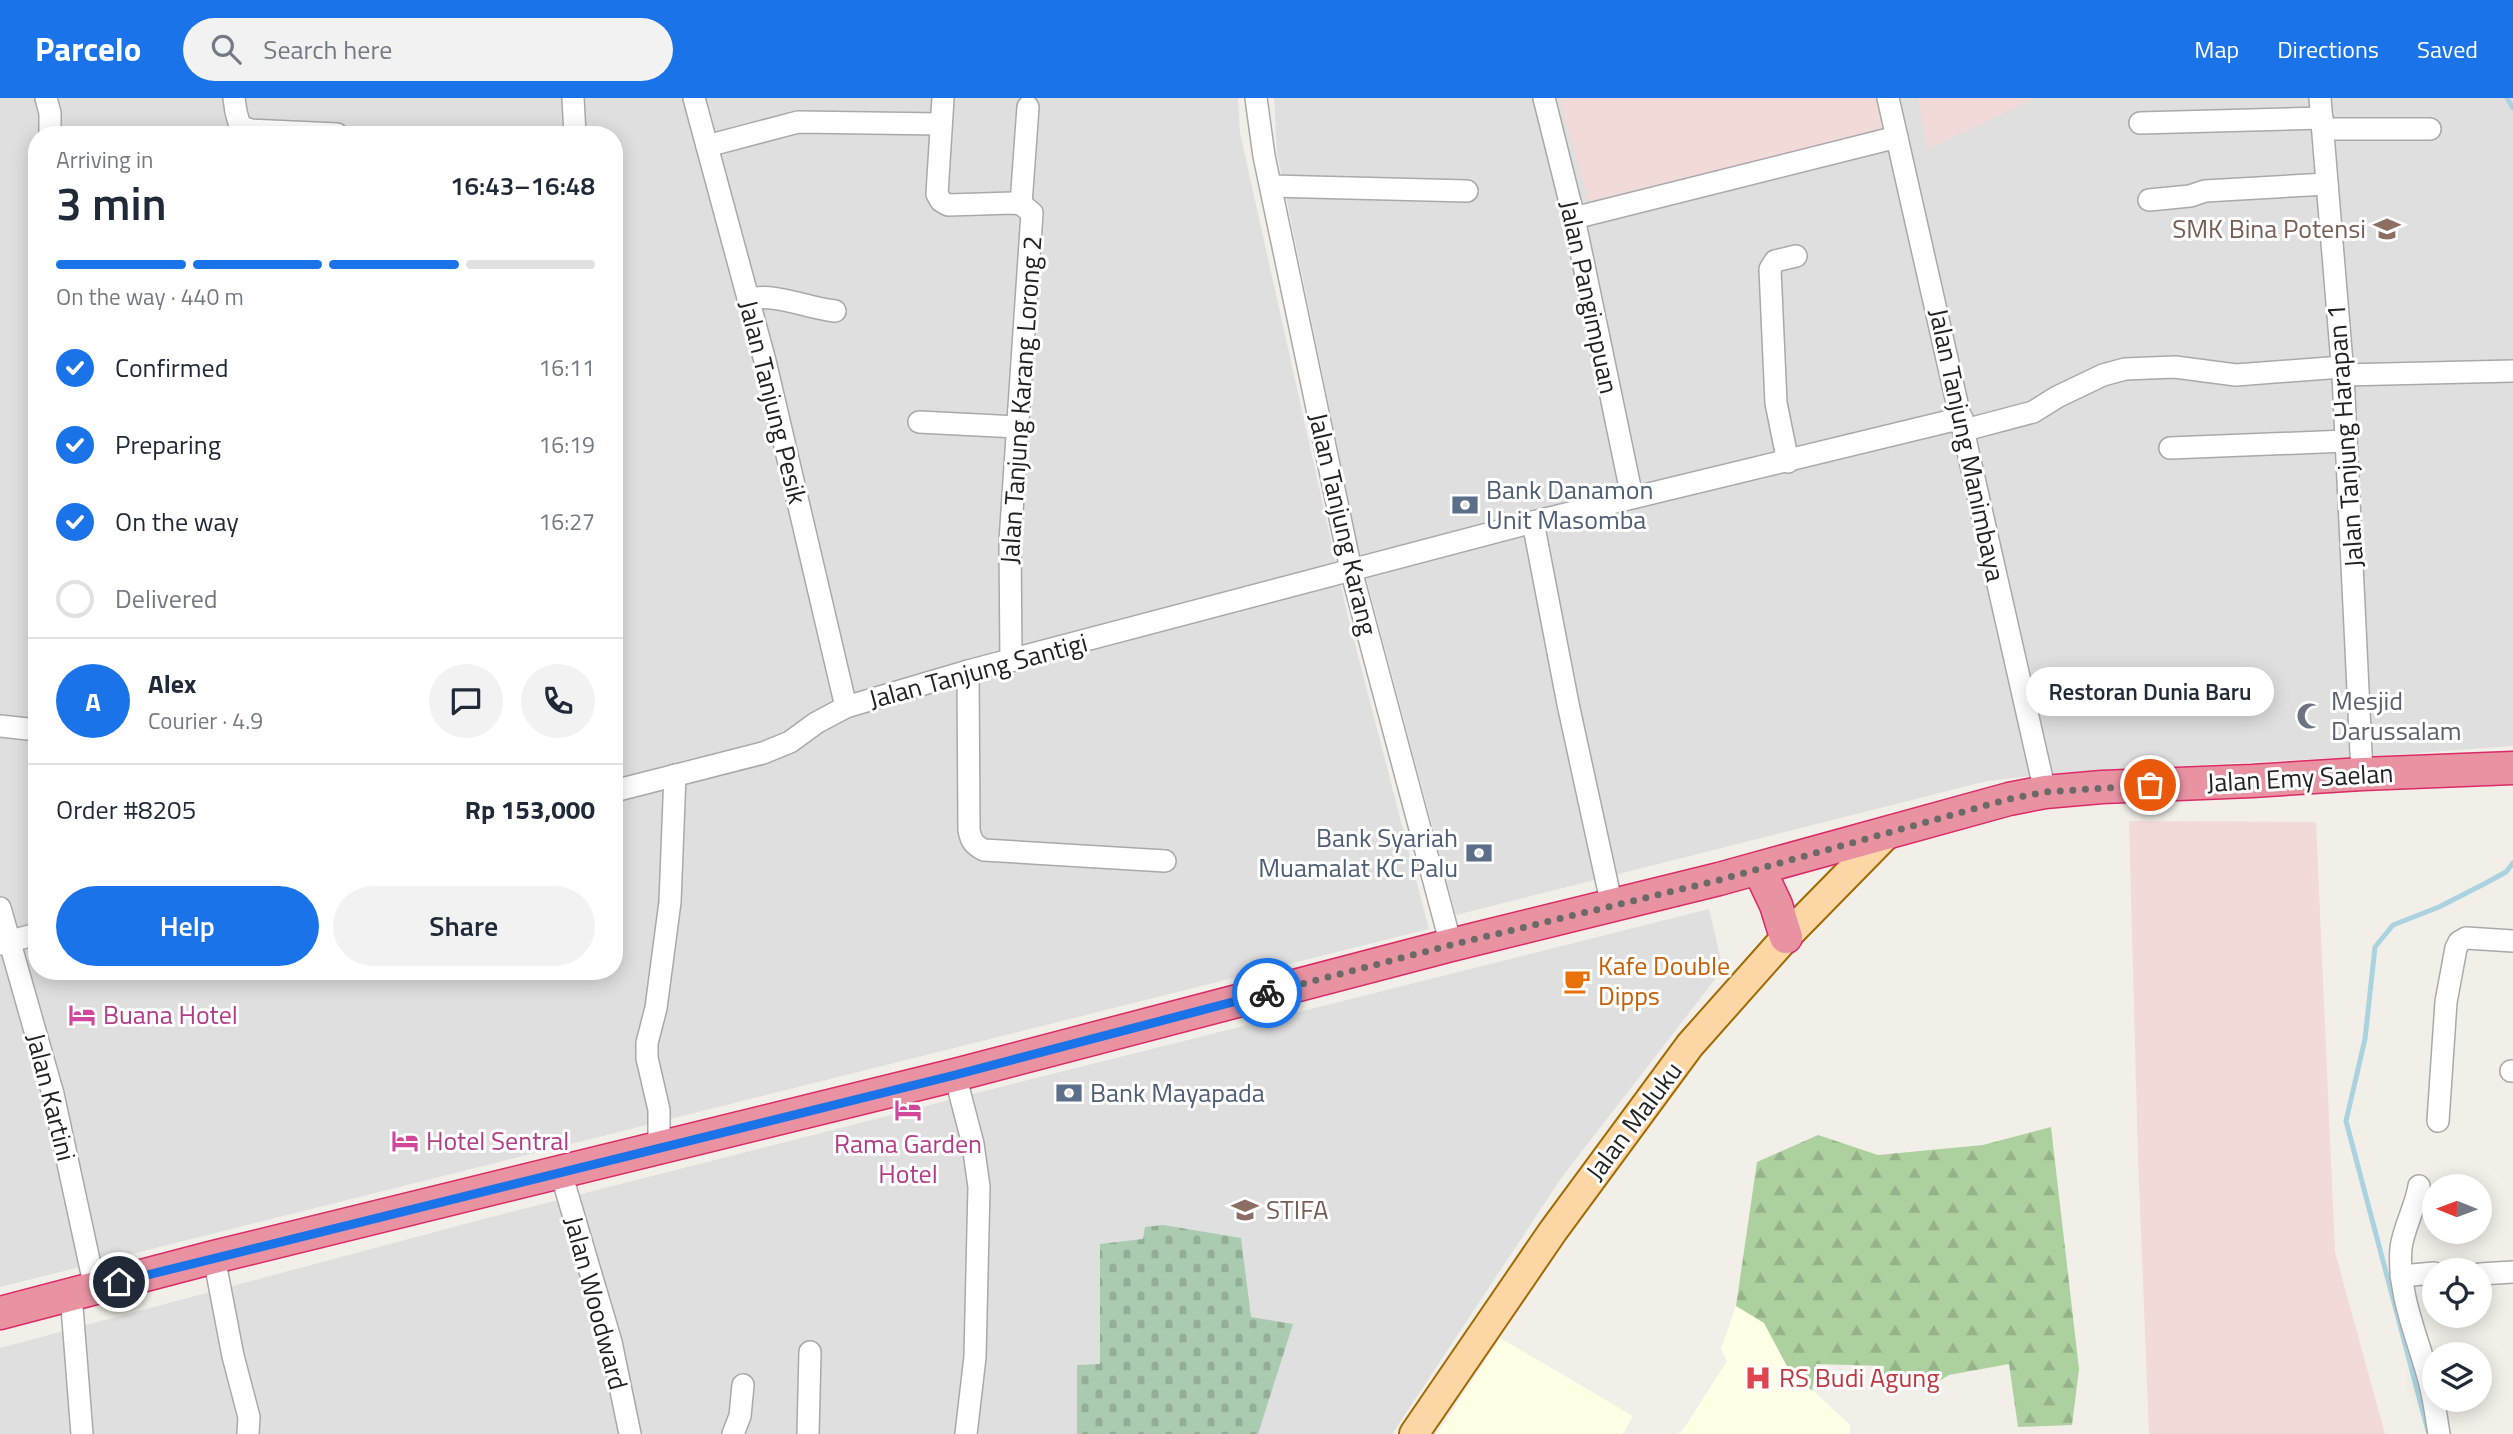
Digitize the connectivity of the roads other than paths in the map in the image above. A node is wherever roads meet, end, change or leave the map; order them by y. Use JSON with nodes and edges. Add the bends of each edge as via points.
{"nodes":[{"id":1,"x":46,"y":98,"type":"edge"},
{"id":2,"x":234,"y":98,"type":"edge"},
{"id":3,"x":573,"y":98,"type":"edge"},
{"id":4,"x":694,"y":98,"type":"edge"},
{"id":5,"x":943,"y":98,"type":"edge"},
{"id":6,"x":1256,"y":98,"type":"edge"},
{"id":7,"x":1544,"y":98,"type":"edge"},
{"id":8,"x":1888,"y":98,"type":"edge"},
{"id":9,"x":1028,"y":107,"type":"dead end"},
{"id":10,"x":2322,"y":115,"type":"edge"},
{"id":11,"x":2140,"y":123,"type":"dead end"},
{"id":12,"x":941,"y":124,"type":"junction"},
{"id":13,"x":50,"y":126,"type":"edge"},
{"id":14,"x":240,"y":126,"type":"edge"},
{"id":15,"x":575,"y":126,"type":"edge"},
{"id":16,"x":2430,"y":129,"type":"dead end"},
{"id":17,"x":1897,"y":137,"type":"junction"},
{"id":18,"x":707,"y":146,"type":"junction"},
{"id":19,"x":2327,"y":184,"type":"junction"},
{"id":20,"x":1271,"y":186,"type":"junction"},
{"id":21,"x":1467,"y":191,"type":"dead end"},
{"id":22,"x":2149,"y":200,"type":"dead end"},
{"id":23,"x":1021,"y":204,"type":"junction"},
{"id":24,"x":1574,"y":218,"type":"junction"},
{"id":25,"x":1796,"y":256,"type":"dead end"},
{"id":26,"x":748,"y":299,"type":"junction"},
{"id":27,"x":835,"y":311,"type":"dead end"},
{"id":28,"x":2343,"y":371,"type":"junction"},
{"id":29,"x":2513,"y":372,"type":"edge"},
{"id":30,"x":919,"y":422,"type":"dead end"},
{"id":31,"x":1963,"y":424,"type":"junction"},
{"id":32,"x":1017,"y":427,"type":"junction"},
{"id":33,"x":2347,"y":441,"type":"junction"},
{"id":34,"x":2170,"y":448,"type":"dead end"},
{"id":35,"x":1788,"y":462,"type":"junction"},
{"id":36,"x":1632,"y":497,"type":"junction"},
{"id":37,"x":1533,"y":522,"type":"junction"},
{"id":38,"x":1351,"y":570,"type":"junction"},
{"id":39,"x":1012,"y":661,"type":"junction"},
{"id":40,"x":968,"y":671,"type":"junction"},
{"id":41,"x":846,"y":707,"type":"junction"},
{"id":42,"x":0,"y":726,"type":"edge"},
{"id":43,"x":28,"y":729,"type":"edge"},
{"id":44,"x":2504,"y":769,"type":"edge"},
{"id":45,"x":2362,"y":774,"type":"junction"},
{"id":46,"x":675,"y":775,"type":"junction"},
{"id":47,"x":623,"y":789,"type":"edge"},
{"id":48,"x":2045,"y":792,"type":"junction"},
{"id":49,"x":1886,"y":834,"type":"junction"},
{"id":50,"x":1165,"y":861,"type":"dead end"},
{"id":51,"x":1759,"y":869,"type":"junction"},
{"id":52,"x":1612,"y":906,"type":"junction"},
{"id":53,"x":0,"y":908,"type":"edge"},
{"id":54,"x":28,"y":936,"type":"edge"},
{"id":55,"x":1786,"y":937,"type":"junction"},
{"id":56,"x":2513,"y":941,"type":"edge"},
{"id":57,"x":5,"y":942,"type":"edge"},
{"id":58,"x":1451,"y":945,"type":"junction"},
{"id":59,"x":955,"y":1075,"type":"junction"},
{"id":60,"x":2438,"y":1121,"type":"dead end"},
{"id":61,"x":659,"y":1148,"type":"junction"},
{"id":62,"x":561,"y":1173,"type":"junction"},
{"id":63,"x":2419,"y":1186,"type":"dead end"},
{"id":64,"x":214,"y":1257,"type":"junction"},
{"id":65,"x":2513,"y":1272,"type":"edge"},
{"id":66,"x":2492,"y":1273,"type":"edge"},
{"id":67,"x":2422,"y":1274,"type":"edge"},
{"id":68,"x":2401,"y":1276,"type":"junction"},
{"id":69,"x":83,"y":1291,"type":"junction"},
{"id":70,"x":0,"y":1313,"type":"edge"},
{"id":71,"x":810,"y":1352,"type":"dead end"},
{"id":72,"x":743,"y":1385,"type":"dead end"},
{"id":73,"x":82,"y":1434,"type":"edge"},
{"id":74,"x":248,"y":1434,"type":"edge"},
{"id":75,"x":630,"y":1434,"type":"edge"},
{"id":76,"x":733,"y":1434,"type":"edge"},
{"id":77,"x":808,"y":1434,"type":"edge"},
{"id":78,"x":966,"y":1434,"type":"edge"},
{"id":79,"x":1414,"y":1434,"type":"edge"},
{"id":80,"x":2439,"y":1434,"type":"edge"}],
"edges":[{"from":1,"to":13,"type":"street"},
{"from":2,"to":14,"type":"street"},
{"from":3,"to":15,"type":"street"},
{"from":4,"to":18,"type":"street","name":"Jalan Tanjung Pesik"},
{"from":5,"to":12,"type":"street","name":"Jalan Tanjung Karang Lorong 2"},
{"from":6,"to":20,"type":"street","name":"Jalan Tanjung Karang"},
{"from":7,"to":24,"type":"street","name":"Jalan Pangimpuan"},
{"from":8,"to":17,"type":"street","name":"Jalan Tanjung Manimbaya"},
{"from":9,"to":23,"type":"street"},
{"from":10,"to":11,"type":"street"},
{"from":10,"to":16,"type":"street"},
{"from":10,"to":19,"type":"street","name":"Jalan Tanjung Harapan 1"},
{"from":12,"to":18,"type":"street","via":[[798,122]]},
{"from":12,"to":23,"type":"street","name":"Jalan Tanjung Karang Lorong 2","via":[[937,194],[941,201],[947,205]]},
{"from":17,"to":24,"type":"street"},
{"from":17,"to":31,"type":"street","name":"Jalan Tanjung Manimbaya"},
{"from":18,"to":26,"type":"street","name":"Jalan Tanjung Pesik"},
{"from":19,"to":22,"type":"street","via":[[2205,191]]},
{"from":19,"to":28,"type":"street","name":"Jalan Tanjung Harapan 1"},
{"from":20,"to":21,"type":"street"},
{"from":20,"to":38,"type":"street","name":"Jalan Tanjung Karang"},
{"from":23,"to":32,"type":"street","name":"Jalan Tanjung Karang Lorong 2","via":[[1032,213]]},
{"from":24,"to":36,"type":"street","name":"Jalan Pangimpuan"},
{"from":25,"to":35,"type":"street","via":[[1777,260],[1770,269],[1776,403]]},
{"from":26,"to":27,"type":"street","via":[[774,297]]},
{"from":26,"to":41,"type":"street","name":"Jalan Tanjung Pesik"},
{"from":28,"to":29,"type":"street"},
{"from":28,"to":31,"type":"street","via":[[2236,375],[2175,367],[2125,369],[2103,374],[2033,412]]},
{"from":28,"to":33,"type":"street","name":"Jalan Tanjung Harapan 1"},
{"from":30,"to":32,"type":"street"},
{"from":31,"to":35,"type":"street"},
{"from":31,"to":48,"type":"street","name":"Jalan Tanjung Manimbaya"},
{"from":32,"to":39,"type":"street","name":"Jalan Tanjung Karang Lorong 2","via":[[1010,541]]},
{"from":33,"to":34,"type":"street"},
{"from":33,"to":45,"type":"street","name":"Jalan Tanjung Harapan 1"},
{"from":35,"to":36,"type":"street"},
{"from":36,"to":37,"type":"street"},
{"from":37,"to":38,"type":"street"},
{"from":37,"to":52,"type":"street"},
{"from":38,"to":39,"type":"street","name":"Jalan Tanjung Santigi"},
{"from":38,"to":58,"type":"street","name":"Jalan Tanjung Karang"},
{"from":39,"to":40,"type":"street","name":"Jalan Tanjung Santigi"},
{"from":40,"to":41,"type":"street","name":"Jalan Tanjung Santigi"},
{"from":40,"to":50,"type":"street","via":[[969,830],[977,846]]},
{"from":41,"to":46,"type":"street","name":"Jalan Tanjung Santigi","via":[[763,753]]},
{"from":42,"to":43,"type":"street"},
{"from":44,"to":45,"type":"highway","name":"Jalan Emy Saelan"},
{"from":45,"to":48,"type":"highway","name":"Jalan Emy Saelan"},
{"from":46,"to":47,"type":"street","name":"Jalan Tanjung Santigi"},
{"from":46,"to":61,"type":"street","via":[[670,902],[647,1050],[659,1110]]},
{"from":48,"to":49,"type":"highway","name":"Jalan Emy Saelan"},
{"from":49,"to":51,"type":"highway","name":"Jalan Emy Saelan"},
{"from":49,"to":55,"type":"main road","name":"Jalan Maluku"},
{"from":51,"to":52,"type":"highway","name":"Jalan Emy Saelan"},
{"from":51,"to":55,"type":"highway"},
{"from":52,"to":58,"type":"highway","name":"Jalan Emy Saelan"},
{"from":53,"to":57,"type":"street","name":"Jalan Kartini"},
{"from":54,"to":57,"type":"street"},
{"from":55,"to":79,"type":"main road","name":"Jalan Maluku","via":[[1658,1086]]},
{"from":56,"to":60,"type":"street","via":[[2466,939],[2456,948],[2446,1002]]},
{"from":57,"to":69,"type":"street","name":"Jalan Kartini","via":[[53,1094]]},
{"from":58,"to":59,"type":"highway","name":"Jalan Emy Saelan"},
{"from":59,"to":61,"type":"highway","name":"Jalan Emy Saelan"},
{"from":59,"to":78,"type":"street","via":[[979,1187],[975,1357]]},
{"from":61,"to":62,"type":"highway","name":"Jalan Emy Saelan"},
{"from":62,"to":64,"type":"highway","name":"Jalan Emy Saelan"},
{"from":62,"to":75,"type":"street","name":"Jalan Woodward","via":[[611,1342]]},
{"from":63,"to":68,"type":"street","via":[[2401,1245]]},
{"from":64,"to":69,"type":"highway","name":"Jalan Emy Saelan"},
{"from":64,"to":74,"type":"street"},
{"from":65,"to":66,"type":"street"},
{"from":67,"to":68,"type":"street"},
{"from":68,"to":80,"type":"street","via":[[2430,1381]]},
{"from":69,"to":70,"type":"highway","name":"Jalan Emy Saelan"},
{"from":69,"to":73,"type":"street","name":"Jalan Kartini"},
{"from":71,"to":77,"type":"street"},
{"from":72,"to":76,"type":"street"}]}
